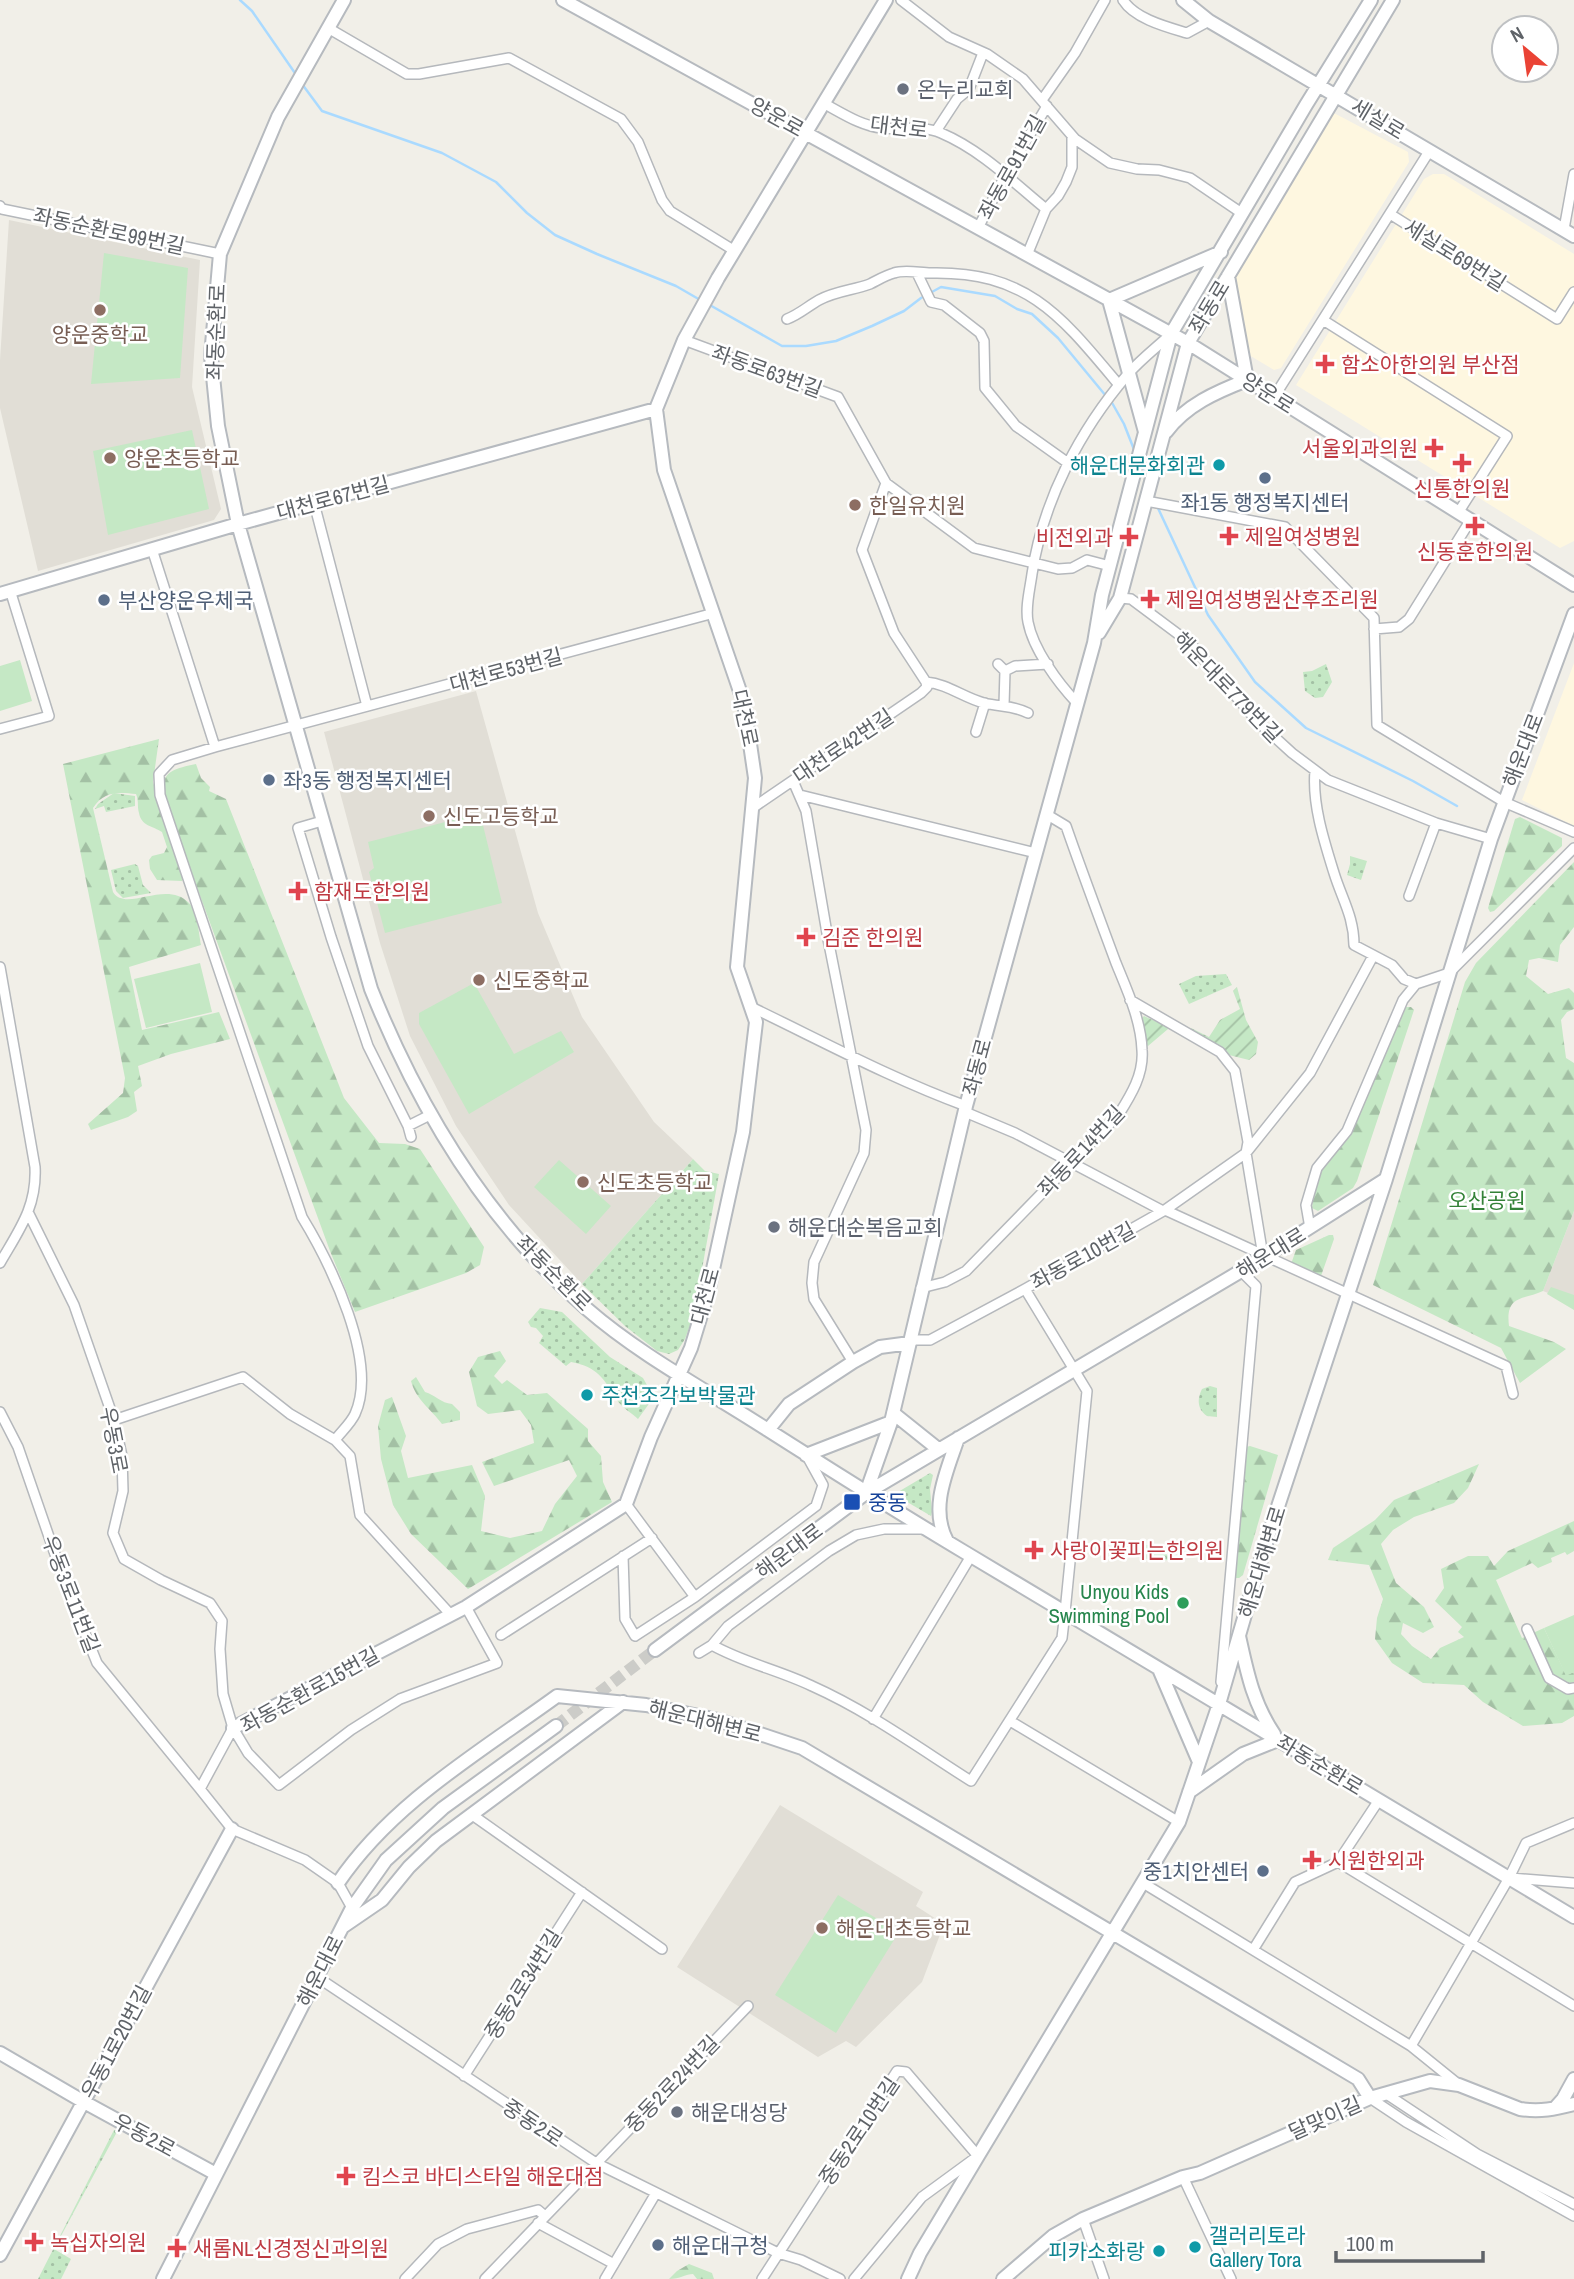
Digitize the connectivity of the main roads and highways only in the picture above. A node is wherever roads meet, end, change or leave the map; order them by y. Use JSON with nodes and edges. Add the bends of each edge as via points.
{"nodes":[{"id":1,"x":344,"y":0,"type":"edge"},
{"id":2,"x":562,"y":0,"type":"edge"},
{"id":3,"x":886,"y":0,"type":"edge"},
{"id":4,"x":1183,"y":0,"type":"edge"},
{"id":5,"x":1371,"y":0,"type":"edge"},
{"id":6,"x":1393,"y":0,"type":"edge"},
{"id":7,"x":1318,"y":84,"type":"junction"},
{"id":8,"x":1336,"y":94,"type":"junction"},
{"id":9,"x":806,"y":133,"type":"junction"},
{"id":10,"x":1569,"y":232,"type":"edge"},
{"id":11,"x":1221,"y":252,"type":"junction"},
{"id":12,"x":1228,"y":275,"type":"junction"},
{"id":13,"x":1109,"y":300,"type":"junction"},
{"id":14,"x":1171,"y":334,"type":"junction"},
{"id":15,"x":1188,"y":342,"type":"junction"},
{"id":16,"x":1247,"y":380,"type":"junction"},
{"id":17,"x":656,"y":410,"type":"junction"},
{"id":18,"x":1146,"y":434,"type":"junction"},
{"id":19,"x":1162,"y":438,"type":"junction"},
{"id":20,"x":238,"y":524,"type":"junction"},
{"id":21,"x":1574,"y":585,"type":"edge"},
{"id":22,"x":5,"y":592,"type":"edge"},
{"id":23,"x":1574,"y":614,"type":"edge"},
{"id":24,"x":1094,"y":643,"type":"junction"},
{"id":25,"x":1386,"y":1180,"type":"junction"},
{"id":26,"x":910,"y":1342,"type":"junction"},
{"id":27,"x":678,"y":1375,"type":"junction"},
{"id":28,"x":892,"y":1418,"type":"junction"},
{"id":29,"x":768,"y":1430,"type":"junction"},
{"id":30,"x":958,"y":1438,"type":"junction"},
{"id":31,"x":938,"y":1449,"type":"junction"},
{"id":32,"x":806,"y":1455,"type":"junction"},
{"id":33,"x":866,"y":1493,"type":"junction"},
{"id":34,"x":947,"y":1541,"type":"junction"},
{"id":35,"x":1239,"y":1635,"type":"junction"},
{"id":36,"x":655,"y":1650,"type":"tunnel mouth"},
{"id":37,"x":1159,"y":1668,"type":"junction"},
{"id":38,"x":623,"y":1702,"type":"junction"},
{"id":39,"x":1219,"y":1704,"type":"junction"},
{"id":40,"x":556,"y":1726,"type":"tunnel mouth"},
{"id":41,"x":233,"y":1728,"type":"road end"},
{"id":42,"x":1278,"y":1740,"type":"junction"},
{"id":43,"x":1199,"y":1762,"type":"junction"},
{"id":44,"x":1189,"y":1792,"type":"junction"},
{"id":45,"x":232,"y":1829,"type":"road end"},
{"id":46,"x":338,"y":1883,"type":"road end"},
{"id":47,"x":1574,"y":1917,"type":"edge"},
{"id":48,"x":341,"y":1928,"type":"junction"},
{"id":49,"x":1112,"y":1933,"type":"junction"},
{"id":50,"x":0,"y":2053,"type":"edge"},
{"id":51,"x":1358,"y":2078,"type":"junction"},
{"id":52,"x":1574,"y":2080,"type":"edge"},
{"id":53,"x":1385,"y":2093,"type":"junction"},
{"id":54,"x":1370,"y":2098,"type":"junction"},
{"id":55,"x":84,"y":2102,"type":"junction"},
{"id":56,"x":1574,"y":2104,"type":"edge"},
{"id":57,"x":1553,"y":2109,"type":"junction"},
{"id":58,"x":216,"y":2174,"type":"junction"},
{"id":59,"x":0,"y":2256,"type":"edge"},
{"id":60,"x":163,"y":2279,"type":"edge"},
{"id":61,"x":908,"y":2279,"type":"edge"},
{"id":62,"x":1003,"y":2279,"type":"edge"}],
"edges":[{"from":1,"to":20,"type":"main road","name":"좌동순환로","via":[[278,117],[220,254],[211,356],[218,426]]},
{"from":2,"to":9,"type":"main road","name":"양운로"},
{"from":3,"to":9,"type":"main road","name":"대천로"},
{"from":4,"to":7,"type":"main road","name":"세실로","via":[[1209,21]]},
{"from":5,"to":7,"type":"main road","name":"좌동로"},
{"from":6,"to":8,"type":"main road","name":"좌동로"},
{"from":7,"to":8,"type":"main road","name":"세실로"},
{"from":7,"to":11,"type":"main road","name":"좌동로"},
{"from":8,"to":10,"type":"main road","name":"세실로"},
{"from":8,"to":12,"type":"main road","name":"좌동로"},
{"from":9,"to":13,"type":"main road","name":"양운로"},
{"from":9,"to":17,"type":"main road","name":"대천로","via":[[695,319]]},
{"from":11,"to":13,"type":"main road"},
{"from":11,"to":14,"type":"main road","name":"좌동로"},
{"from":12,"to":15,"type":"main road","name":"좌동로"},
{"from":12,"to":16,"type":"main road"},
{"from":13,"to":14,"type":"main road","name":"양운로"},
{"from":13,"to":18,"type":"main road"},
{"from":14,"to":15,"type":"main road","name":"양운로"},
{"from":14,"to":18,"type":"main road","name":"좌동로"},
{"from":15,"to":16,"type":"main road","name":"양운로"},
{"from":15,"to":19,"type":"main road","name":"좌동로"},
{"from":16,"to":19,"type":"main road","via":[[1179,415]]},
{"from":16,"to":21,"type":"main road","name":"양운로"},
{"from":17,"to":20,"type":"main road","name":"대천로67번길"},
{"from":17,"to":27,"type":"main road","name":"대천로","via":[[664,470],[749,722],[755,778],[737,967],[756,1022],[743,1132],[708,1292]]},
{"from":18,"to":24,"type":"main road","name":"좌동로","via":[[1102,595]]},
{"from":19,"to":24,"type":"main road","name":"좌동로","via":[[1120,598]]},
{"from":20,"to":22,"type":"main road","name":"대천로67번길"},
{"from":20,"to":27,"type":"main road","name":"좌동순환로","via":[[371,989],[392,1042],[430,1115],[483,1195],[525,1247],[587,1309]]},
{"from":23,"to":25,"type":"main road","name":"해운대로","via":[[1491,839]]},
{"from":24,"to":26,"type":"main road","name":"좌동로","via":[[965,1109]]},
{"from":25,"to":30,"type":"main road","name":"해운대로"},
{"from":25,"to":35,"type":"main road","name":"해운대해변로"},
{"from":26,"to":28,"type":"main road","name":"좌동로"},
{"from":26,"to":29,"type":"main road","via":[[880,1347],[853,1362],[789,1405]]},
{"from":27,"to":29,"type":"main road","name":"좌동순환로"},
{"from":27,"to":41,"type":"main road","name":"좌동순환로15번길","via":[[626,1504],[466,1607]]},
{"from":28,"to":31,"type":"main road"},
{"from":28,"to":32,"type":"main road"},
{"from":28,"to":33,"type":"main road","name":"좌동로"},
{"from":29,"to":32,"type":"main road","name":"좌동순환로"},
{"from":30,"to":31,"type":"main road","name":"해운대로"},
{"from":30,"to":34,"type":"main road","via":[[938,1506],[939,1527]]},
{"from":31,"to":33,"type":"main road","name":"해운대로"},
{"from":32,"to":33,"type":"main road","name":"좌동순환로"},
{"from":33,"to":34,"type":"main road","name":"좌동순환로"},
{"from":33,"to":36,"type":"main road","name":"해운대로"},
{"from":34,"to":37,"type":"main road","name":"좌동순환로"},
{"from":35,"to":39,"type":"main road","name":"해운대해변로"},
{"from":35,"to":42,"type":"main road","via":[[1252,1693]]},
{"from":37,"to":39,"type":"main road","name":"좌동순환로"},
{"from":37,"to":43,"type":"main road"},
{"from":38,"to":46,"type":"main road","name":"해운대해변로","via":[[557,1696],[424,1792],[371,1840]]},
{"from":38,"to":48,"type":"main road","via":[[427,1849],[382,1900]]},
{"from":38,"to":49,"type":"main road","name":"해운대해변로","via":[[718,1720],[802,1748]]},
{"from":39,"to":42,"type":"main road","name":"좌동순환로"},
{"from":39,"to":43,"type":"main road","name":"해운대해변로"},
{"from":40,"to":48,"type":"main road","name":"해운대로","via":[[443,1808],[386,1860]]},
{"from":42,"to":44,"type":"main road","via":[[1243,1754]]},
{"from":42,"to":47,"type":"main road","name":"좌동순환로"},
{"from":43,"to":44,"type":"main road","name":"해운대해변로"},
{"from":44,"to":49,"type":"main road","name":"해운대해변로","via":[[1179,1822]]},
{"from":45,"to":55,"type":"main road","name":"우동1로20번길"},
{"from":48,"to":58,"type":"main road","name":"해운대로"},
{"from":49,"to":51,"type":"main road","name":"해운대해변로"},
{"from":49,"to":61,"type":"main road","name":"해운대해변로"},
{"from":50,"to":55,"type":"main road","name":"우동2로"},
{"from":51,"to":53,"type":"main road"},
{"from":51,"to":54,"type":"main road","name":"해운대해변로"},
{"from":52,"to":57,"type":"main road"},
{"from":53,"to":54,"type":"main road","name":"달맞이길"},
{"from":53,"to":57,"type":"main road","name":"달맞이길","via":[[1430,2081],[1459,2085],[1520,2109]]},
{"from":54,"to":62,"type":"main road","name":"달맞이길","via":[[1083,2219],[1053,2236]]},
{"from":55,"to":58,"type":"main road","name":"우동2로"},
{"from":55,"to":59,"type":"main road","name":"우동1로20번길"},
{"from":56,"to":57,"type":"main road","name":"달맞이길"},
{"from":58,"to":60,"type":"main road","name":"해운대로"}]}
